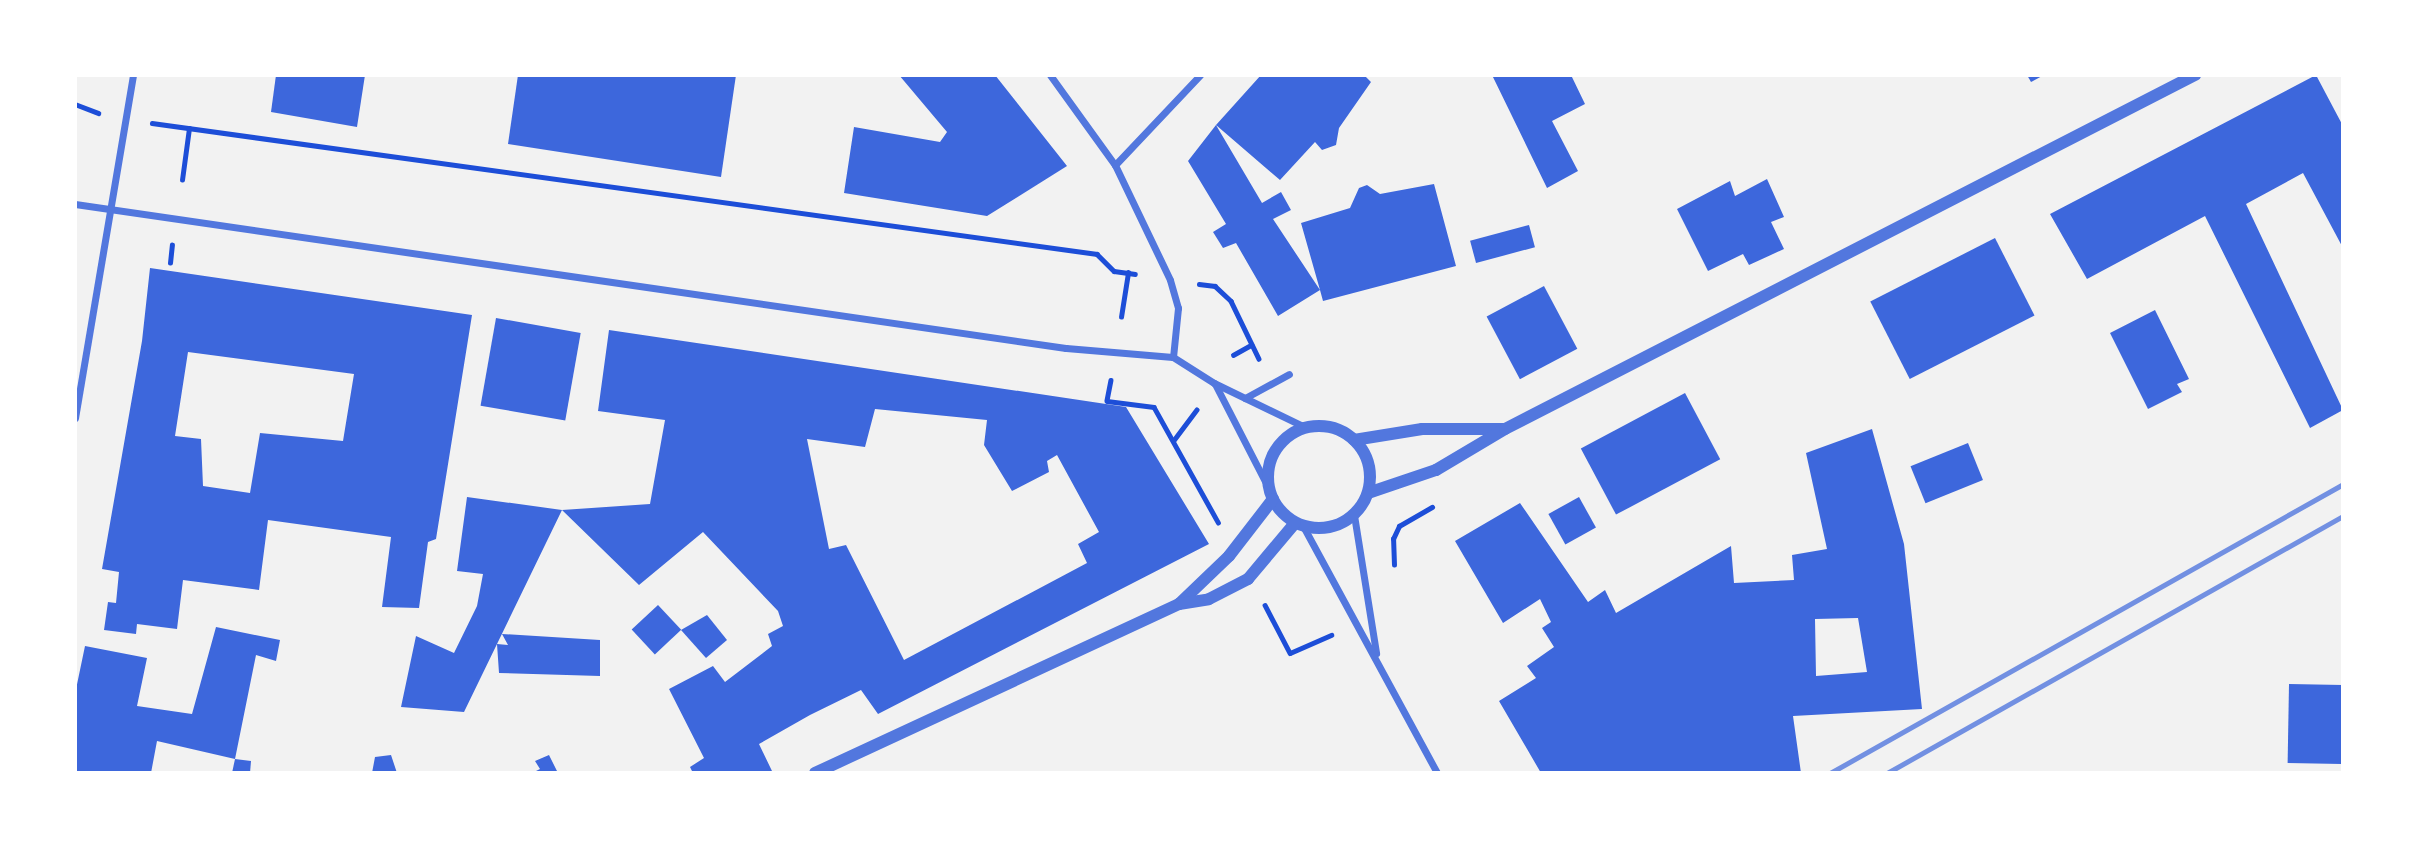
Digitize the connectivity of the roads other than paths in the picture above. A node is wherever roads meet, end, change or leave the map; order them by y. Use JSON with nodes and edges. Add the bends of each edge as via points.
{"nodes":[{"id":1,"x":133,"y":75,"type":"edge"},
{"id":2,"x":1050,"y":75,"type":"edge"},
{"id":3,"x":1200,"y":75,"type":"edge"},
{"id":4,"x":2195,"y":75,"type":"edge"},
{"id":5,"x":1115,"y":165,"type":"junction"},
{"id":6,"x":75,"y":204,"type":"edge"},
{"id":7,"x":114,"y":210,"type":"junction"},
{"id":8,"x":1174,"y":357,"type":"junction"},
{"id":9,"x":1289,"y":374,"type":"dead end"},
{"id":10,"x":1214,"y":383,"type":"junction"},
{"id":11,"x":1245,"y":398,"type":"junction"},
{"id":12,"x":75,"y":418,"type":"edge"},
{"id":13,"x":1307,"y":428,"type":"junction"},
{"id":14,"x":1505,"y":429,"type":"junction"},
{"id":15,"x":1354,"y":440,"type":"junction"},
{"id":16,"x":1368,"y":493,"type":"junction"},
{"id":17,"x":1271,"y":494,"type":"junction"},
{"id":18,"x":1354,"y":515,"type":"junction"},
{"id":19,"x":1299,"y":524,"type":"junction"},
{"id":20,"x":1179,"y":604,"type":"junction"},
{"id":21,"x":1377,"y":657,"type":"junction"},
{"id":22,"x":815,"y":773,"type":"edge"},
{"id":23,"x":1437,"y":773,"type":"edge"}],
"edges":[{"from":1,"to":7,"type":"street"},
{"from":2,"to":5,"type":"street"},
{"from":3,"to":5,"type":"street"},
{"from":4,"to":14,"type":"street"},
{"from":5,"to":8,"type":"street","via":[[1170,279],[1178,309]]},
{"from":6,"to":7,"type":"street"},
{"from":7,"to":8,"type":"street","via":[[1066,348]]},
{"from":7,"to":12,"type":"street"},
{"from":8,"to":10,"type":"street"},
{"from":9,"to":11,"type":"street"},
{"from":10,"to":11,"type":"street"},
{"from":10,"to":17,"type":"street"},
{"from":11,"to":13,"type":"street"},
{"from":13,"to":15,"type":"street","via":[[1331,427]]},
{"from":13,"to":17,"type":"street","via":[[1277,448],[1268,476]]},
{"from":14,"to":15,"type":"street","via":[[1422,429]]},
{"from":14,"to":16,"type":"street","via":[[1436,470]]},
{"from":15,"to":16,"type":"street","via":[[1369,464]]},
{"from":16,"to":18,"type":"street"},
{"from":17,"to":19,"type":"street"},
{"from":17,"to":20,"type":"street","via":[[1228,556]]},
{"from":18,"to":19,"type":"street","via":[[1328,528]]},
{"from":18,"to":21,"type":"street"},
{"from":19,"to":20,"type":"street","via":[[1248,579],[1209,599]]},
{"from":19,"to":21,"type":"street","via":[[1354,625]]},
{"from":20,"to":22,"type":"street"},
{"from":21,"to":23,"type":"street"}]}
